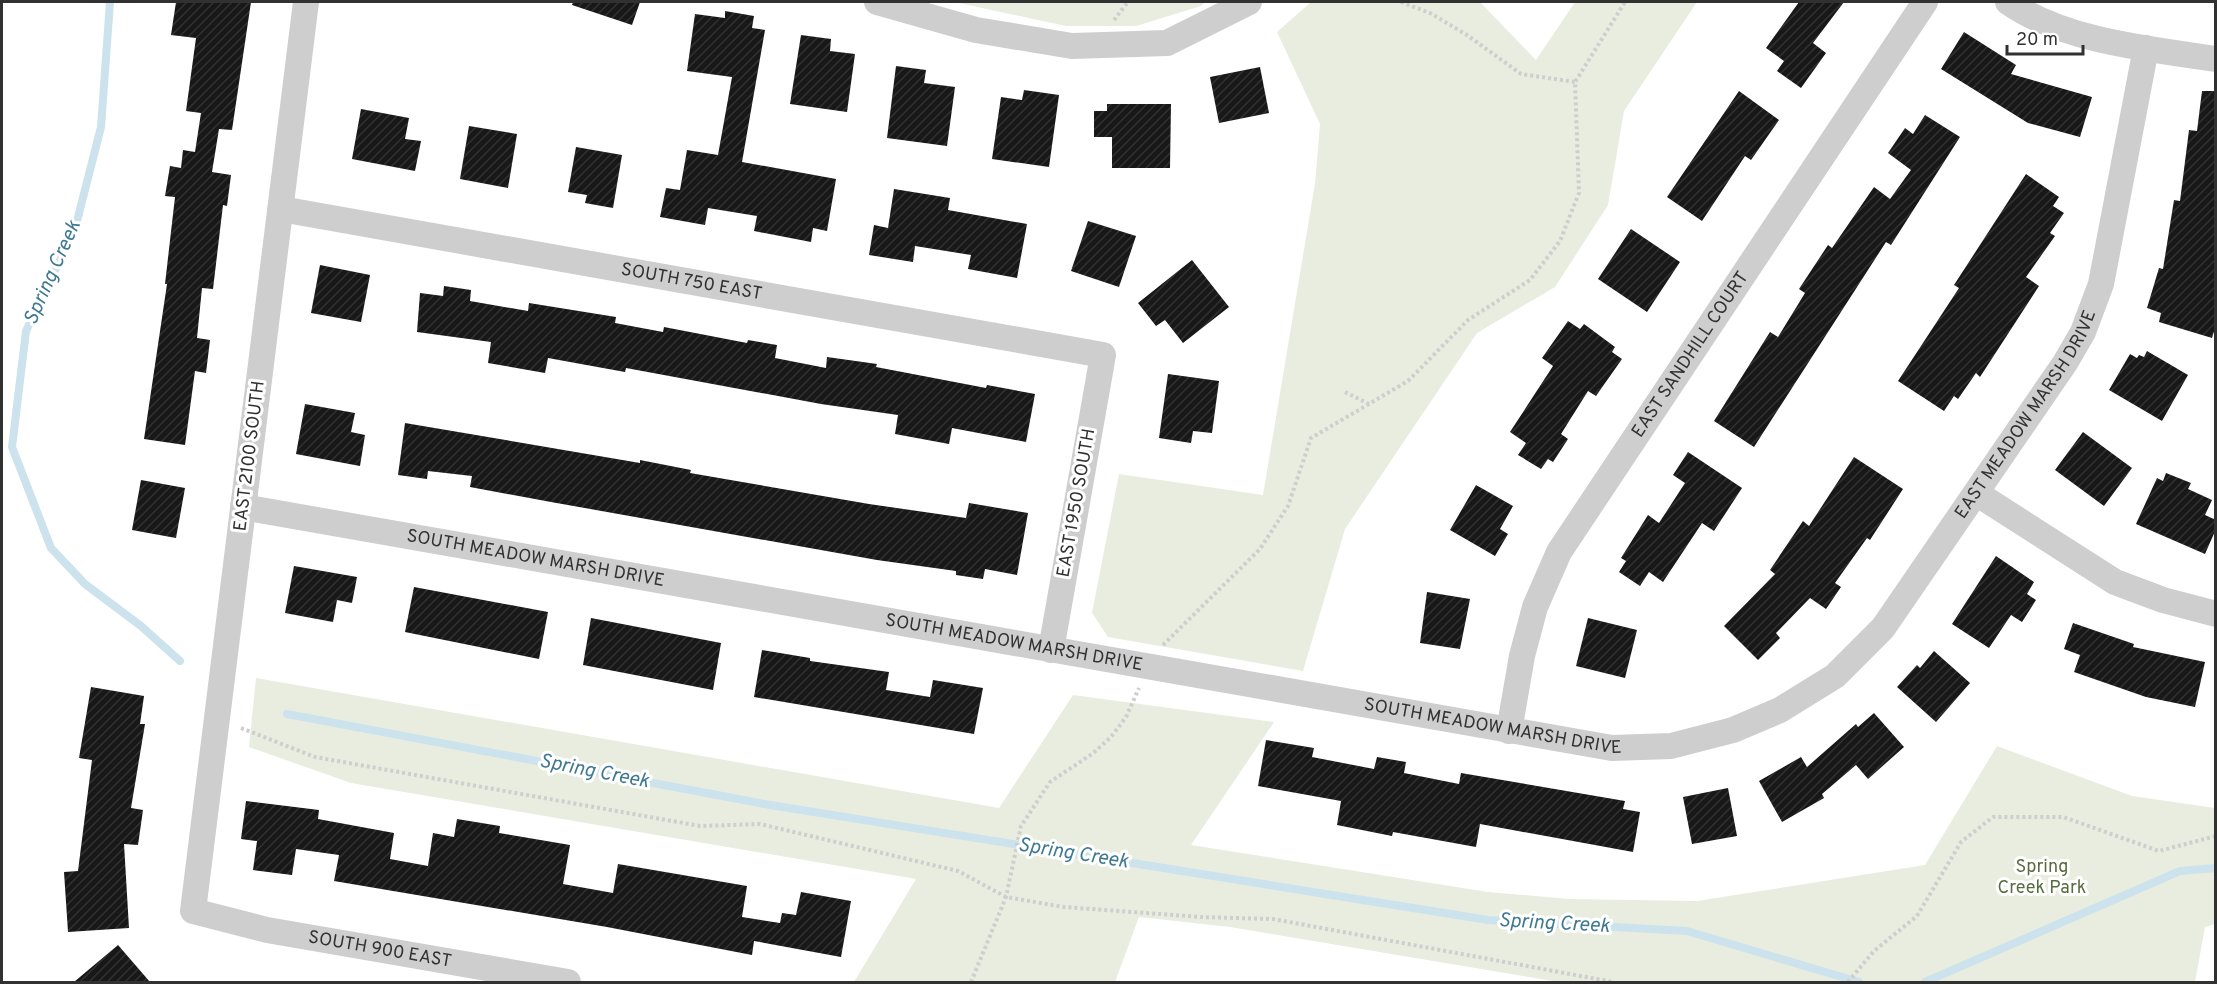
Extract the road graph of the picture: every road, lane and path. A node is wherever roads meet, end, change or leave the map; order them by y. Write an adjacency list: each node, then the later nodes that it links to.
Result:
1 (306, 2): 13 (street, EAST 2100 SOUTH)
2 (877, 2): 4 (street)
3 (1128, 2): 9 (path)
4 (1249, 2)
5 (1401, 2): 12 (path)
6 (1625, 2): 12 (path)
7 (1925, 2): 25 (street, EAST SANDHILL COURT)
8 (2008, 2): 10 (street)
9 (1112, 23)
10 (2146, 48): 11 (street); 17 (street, EAST MEADOW MARSH DRIVE)
11 (2216, 59)
12 (1575, 82): 16 (path)
13 (281, 209): 14 (street, SOUTH 750 EAST); 18 (street, EAST 2100 SOUTH)
14 (1103, 355): 21 (street, EAST 1950 SOUTH)
15 (1346, 392): 16 (path)
16 (1370, 404): 20 (path)
17 (1976, 493): 19 (street); 23 (street, EAST MEADOW MARSH DRIVE)
18 (243, 507): 21 (street, SOUTH MEADOW MARSH DRIVE); 28 (street, EAST 2100 SOUTH)
19 (2216, 614)
20 (1164, 643)
21 (1051, 650): 25 (street, SOUTH MEADOW MARSH DRIVE)
22 (1138, 689): 27 (path)
23 (1780, 710): 25 (street, SOUTH MEADOW MARSH DRIVE)
24 (238, 727): 27 (path)
25 (1509, 731)
26 (2216, 836): 32 (path)
27 (1006, 897): 30 (path); 31 (path)
28 (193, 911): 29 (street, SOUTH 900 EAST)
29 (568, 982)
30 (971, 982)
31 (1612, 982)
32 (1848, 982)

